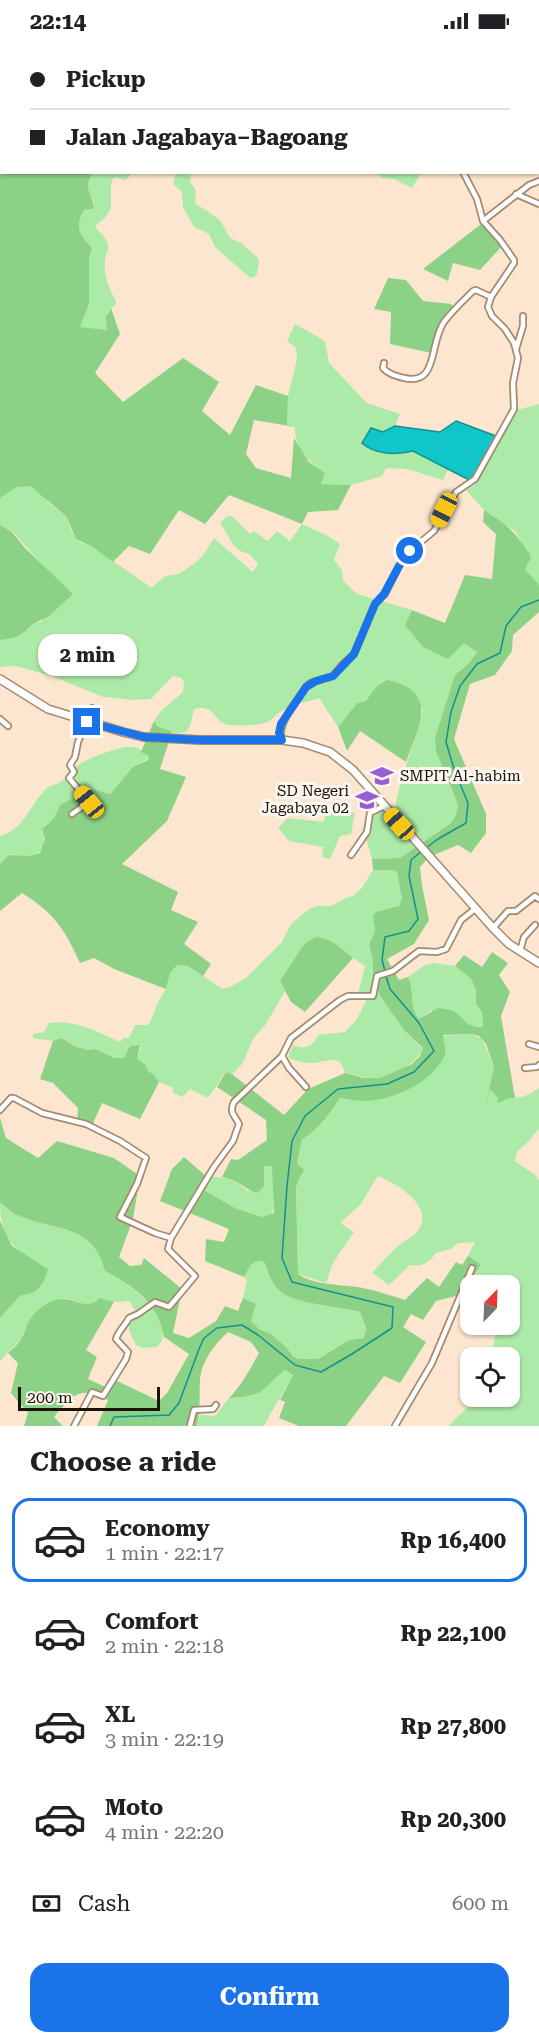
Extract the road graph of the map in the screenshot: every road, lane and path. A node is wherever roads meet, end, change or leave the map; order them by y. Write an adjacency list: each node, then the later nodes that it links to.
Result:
1 (464, 174): 5 (street)
2 (539, 182): 3 (street)
3 (516, 194): 4 (street); 5 (street)
4 (539, 204)
5 (483, 221): 6 (street)
6 (491, 297): 8 (street); 9 (street)
7 (523, 316): 8 (street)
8 (516, 349): 15 (street)
9 (384, 363)
10 (0, 681): 13 (street)
11 (92, 708): 13 (street)
12 (0, 719): 14 (street)
13 (87, 722): 15 (street); 17 (street)
14 (8, 726)
15 (282, 740): 16 (street)
16 (384, 807): 18 (street); 20 (street)
17 (72, 814)
18 (351, 855)
19 (539, 899): 22 (street)
20 (475, 909): 22 (street); 27 (street)
21 (534, 926): 23 (street)
22 (493, 928): 23 (street)
23 (520, 951): 24 (street)
24 (539, 963)
25 (529, 1044): 26 (street)
26 (539, 1047)
27 (282, 1056): 30 (street); 32 (street)
28 (539, 1065): 29 (street)
29 (525, 1068)
30 (306, 1087)
31 (0, 1110): 32 (street)
32 (171, 1238): 35 (street)
33 (472, 1268): 37 (street)
34 (216, 1405): 36 (street)
35 (74, 1426)
36 (190, 1426)
37 (395, 1426)

